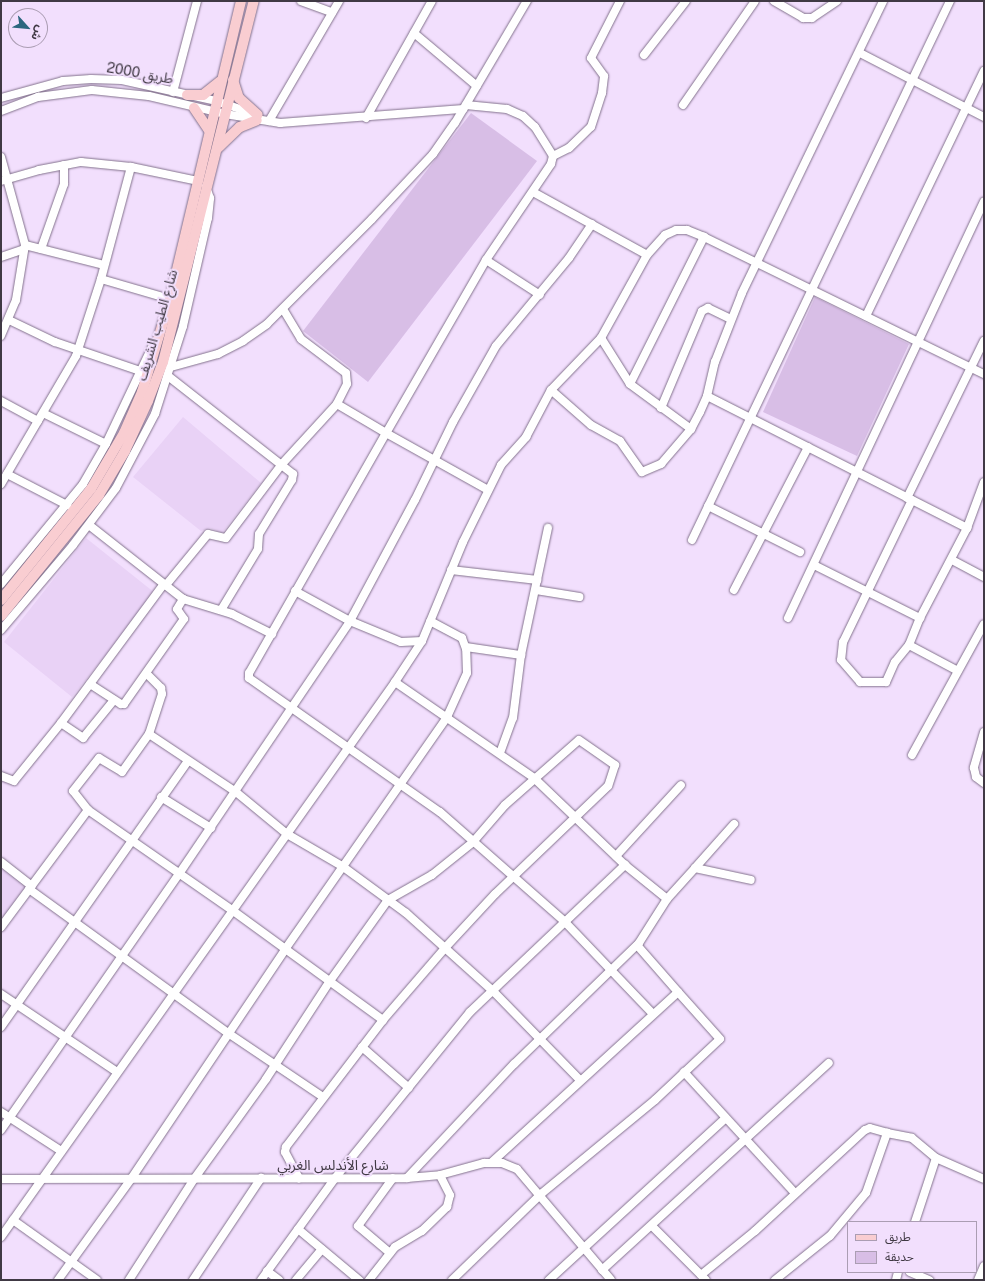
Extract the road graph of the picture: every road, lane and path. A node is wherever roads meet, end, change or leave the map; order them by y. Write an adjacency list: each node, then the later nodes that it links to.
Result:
1 (197, 1): 24 (street)
2 (241, 1): 21 (main road, شارع الطيب الشريف)
3 (254, 1): 20 (main road, شارع الطيب الشريف)
4 (301, 1): 15 (street)
5 (339, 1): 15 (street)
6 (432, 1): 16 (street)
7 (527, 1): 23 (street)
8 (620, 1): 39 (street)
9 (686, 1): 18 (street)
10 (755, 1): 27 (street)
11 (774, 1): 12 (street)
12 (836, 1)
13 (882, 1): 17 (street)
14 (950, 1): 22 (street)
15 (332, 12): 36 (street)
16 (414, 33): 23 (street); 35 (street)
17 (860, 53): 22 (street); 54 (street)
18 (644, 55)
19 (984, 71): 31 (street)
20 (233, 75): 33 (main road, شارع الطيب الشريف); 36 (main road)
21 (220, 80): 25 (main road); 28 (main road, شارع الطيب الشريف)
22 (911, 80): 31 (street); 57 (street)
23 (477, 86): 29 (street)
24 (173, 92): 25 (street, طريق 2000); 26 (street, طريق 2000)
25 (187, 95): 28 (street, طريق 2000)
26 (1, 98)
27 (683, 105)
28 (214, 107): 30 (street); 33 (street, طريق 2000); 37 (main road, شارع الطيب الشريف)
29 (464, 107): 35 (street, طريق 2000); 39 (street, طريق 2000); 60 (street)
30 (194, 108): 32 (street); 37 (main road)
31 (966, 108): 34 (street); 61 (street)
32 (1, 110)
33 (226, 110): 36 (street, طريق 2000); 38 (main road, شارع الطيب الشريف)
34 (984, 117)
35 (366, 118): 36 (street, طريق 2000)
36 (263, 119): 38 (main road)
37 (209, 130): 44 (main road, شارع الطيب الشريف)
38 (216, 154): 44 (main road, شارع الطيب الشريف)
39 (553, 156): 45 (street)
40 (1, 157): 43 (street)
41 (64, 166): 42 (street); 43 (street); 50 (street)
42 (131, 167): 44 (street); 55 (street)
43 (5, 180): 49 (street)
44 (202, 184): 59 (main road, شارع الطيب الشريف); 70 (street); 118 (main road, شارع الطيب الشريف)
45 (533, 192): 47 (street); 53 (street)
46 (984, 202): 67 (street)
47 (592, 224): 51 (street); 58 (street)
48 (704, 237): 51 (street); 54 (street); 75 (street)
49 (24, 247): 50 (street); 52 (street); 63 (street)
50 (41, 249): 55 (street)
51 (647, 255): 66 (street)
52 (1, 257)
53 (486, 260): 58 (street); 85 (street)
54 (756, 264): 57 (street); 62 (street)
55 (104, 265): 56 (street)
56 (101, 279): 59 (street); 69 (street)
57 (813, 289): 61 (street); 82 (street)
58 (540, 295): 88 (street)
59 (170, 299): 65 (main road, شارع الطيب الشريف)
60 (283, 309): 70 (street); 79 (street)
61 (866, 316): 67 (street)
62 (731, 319): 77 (street); 80 (street)
63 (9, 320): 64 (street); 69 (street)
64 (2, 331)
65 (160, 333): 72 (street); 116 (main road, شارع الطيب الشريف)
66 (601, 338): 75 (street); 76 (street)
67 (920, 341): 71 (street); 90 (street)
68 (984, 341): 71 (street)
69 (78, 349): 72 (street); 81 (street)
70 (171, 367): 74 (street)
71 (971, 368): 73 (street); 94 (street)
72 (140, 371): 86 (street)
73 (984, 374)
74 (168, 376): 89 (street); 97 (street)
75 (630, 384): 80 (street)
76 (551, 390): 84 (street); 93 (street)
77 (707, 396): 82 (street); 84 (street)
78 (1, 401): 83 (street)
79 (337, 404): 85 (street); 89 (street)
80 (661, 408): 84 (street)
81 (43, 412): 83 (street); 86 (street)
82 (751, 418): 87 (street); 96 (street)
83 (38, 420): 91 (street)
84 (691, 429)
85 (386, 433): 88 (street); 112 (street)
86 (106, 444): 95 (street)
87 (808, 447): 90 (street); 100 (street)
88 (435, 461): 93 (street); 121 (street)
89 (282, 464): 109 (street); 117 (street)
90 (857, 472): 94 (street); 104 (street)
91 (3, 478): 95 (street)
92 (984, 482): 99 (street)
93 (488, 490): 105 (street)
94 (910, 499): 99 (street); 113 (street)
95 (67, 505): 108 (street)
96 (708, 506): 100 (street); 101 (street)
97 (89, 525): 109 (street); 124 (street)
98 (548, 528): 107 (street)
99 (967, 528): 103 (street)
100 (763, 533): 102 (street); 111 (street)
101 (692, 540)
102 (800, 552)
103 (952, 560): 106 (street); 120 (street)
104 (814, 565): 113 (street); 119 (street)
105 (451, 570): 107 (street); 122 (street)
106 (984, 577)
107 (537, 580): 110 (street)
108 (1, 584)
109 (165, 585): 115 (street); 133 (street)
110 (536, 590): 114 (street); 129 (street)
111 (734, 590)
112 (295, 591): 121 (street); 125 (street)
113 (867, 591): 120 (street); 127 (street)
114 (579, 597)
115 (183, 599): 117 (street); 131 (street)
116 (1, 600)
117 (221, 610): 125 (street)
118 (1, 616)
119 (788, 618)
120 (920, 618): 127 (street)
121 (350, 621): 126 (street); 135 (street)
122 (430, 621): 126 (street); 128 (street)
123 (984, 624): 130 (street)
124 (1, 630)
125 (272, 634): 135 (street)
126 (422, 640): 132 (street)
127 (909, 645): 130 (street)
128 (466, 647): 129 (street); 136 (street)
129 (521, 655): 141 (street)
130 (958, 671): 142 (street)
131 (146, 674): 134 (street); 139 (street)
132 (396, 682): 136 (street); 140 (street)
133 (90, 684): 134 (street); 137 (street)
134 (114, 700): 137 (street)
135 (290, 709): 140 (street); 149 (street)
136 (447, 717): 141 (street); 147 (street)
137 (61, 723): 144 (street)
138 (984, 732): 146 (street)
139 (149, 734): 143 (street); 151 (street)
140 (349, 748): 147 (street); 155 (street)
141 (500, 753): 145 (street)
142 (912, 755)
143 (188, 761): 149 (street); 150 (street)
144 (1, 776)
145 (534, 778): 152 (street); 152 (street); 157 (street)
146 (984, 782)
147 (402, 784): 157 (street); 161 (street)
148 (681, 786): 158 (street)
149 (236, 792): 154 (street); 155 (street)
150 (161, 797): 154 (street); 156 (street)
151 (88, 810): 156 (street); 166 (street)
152 (576, 817): 158 (street); 164 (street)
153 (734, 824): 162 (street)
154 (210, 828): 163 (street)
155 (287, 834): 161 (street); 169 (street)
156 (130, 841): 163 (street); 170 (street)
157 (473, 842): 164 (street); 168 (street)
158 (616, 856): 160 (street)
159 (1, 862): 166 (street)
160 (625, 865): 167 (street); 171 (street)
161 (342, 866): 168 (street); 175 (street)
162 (695, 868): 165 (street); 167 (street)
163 (179, 874): 169 (street); 176 (street)
164 (512, 877): 171 (street); 174 (street)
165 (751, 880)
166 (30, 887): 170 (street); 172 (street)
167 (667, 899): 173 (street)
168 (388, 900): 174 (street); 178 (street)
169 (232, 910): 175 (street); 181 (street)
170 (75, 922): 176 (street); 183 (street)
171 (565, 922): 177 (street); 179 (street)
172 (1, 927)
173 (637, 945): 177 (street); 180 (street)
174 (446, 947): 179 (street); 185 (street)
175 (286, 948): 178 (street); 187 (street)
176 (122, 956): 181 (street); 188 (street)
177 (611, 969): 184 (street); 189 (street)
178 (330, 981): 185 (street); 192 (street)
179 (494, 992): 189 (street); 196 (street)
180 (678, 992): 184 (street); 194 (street)
181 (173, 993): 187 (street); 193 (street)
182 (1, 994): 183 (street)
183 (17, 1006): 186 (street); 188 (street)
184 (653, 1014): 195 (street)
185 (383, 1020): 190 (street)
186 (1, 1027)
187 (228, 1033): 192 (street); 215 (street)
188 (66, 1038): 193 (street); 199 (street)
189 (542, 1039): 195 (street); 212 (street)
190 (362, 1048): 196 (street); 197 (street)
191 (828, 1063): 203 (street)
192 (276, 1065): 197 (street); 216 (street)
193 (117, 1072): 204 (street)
194 (684, 1072): 200 (street); 219 (street)
195 (580, 1080): 206 (street)
196 (409, 1088): 210 (street)
197 (323, 1097): 209 (street)
198 (1, 1112): 199 (street)
199 (10, 1118): 201 (street); 204 (street)
200 (725, 1119): 203 (street); 225 (street)
201 (1, 1130)
202 (887, 1133): 205 (street); 218 (street); 246 (street)
203 (744, 1140): 218 (street); 222 (street)
204 (61, 1151): 214 (street)
205 (936, 1158): 217 (street); 221 (street)
206 (492, 1162): 207 (street, شارع الأندلس الغربي); 219 (street, شارع الأندلس الغربي)
207 (440, 1175): 212 (street, شارع الأندلس الغربي); 227 (street)
208 (261, 1178): 209 (street, شارع الأندلس الغربي); 216 (street, شارع الأندلس الغربي); 237 (street)
209 (299, 1178): 210 (street, شارع الأندلس الغربي)
210 (334, 1178): 211 (street, شارع الأندلس الغربي); 223 (street)
211 (393, 1178): 212 (street, شارع الأندلس الغربي); 227 (street)
212 (407, 1178)
213 (1, 1179): 214 (street, شارع الأندلس الغربي)
214 (41, 1179): 215 (street, شارع الأندلس الغربي); 220 (street)
215 (131, 1179): 216 (street, شارع الأندلس الغربي); 228 (street)
216 (194, 1179): 236 (street)
217 (984, 1179)
218 (795, 1193): 233 (street)
219 (541, 1194): 225 (street, شارع الأندلس الغربي); 243 (street)
220 (13, 1220): 224 (street); 228 (street)
221 (915, 1221)
222 (652, 1226): 230 (street); 233 (street)
223 (298, 1229): 226 (street); 231 (street)
224 (1, 1237)
225 (584, 1248): 230 (street, شارع الأندلس الغربي); 244 (street)
226 (322, 1249): 240 (street); 241 (street)
227 (390, 1253): 242 (street)
228 (71, 1261): 234 (street); 235 (street)
229 (984, 1266): 248 (street)
230 (602, 1270): 245 (street, شارع الأندلس الغربي)
231 (268, 1271): 238 (street); 239 (street)
232 (912, 1273): 247 (street)
233 (703, 1278)
234 (58, 1280)
235 (97, 1280)
236 (128, 1280)
237 (193, 1280)
238 (261, 1280)
239 (279, 1280)
240 (296, 1280)
241 (359, 1280)
242 (369, 1280)
243 (452, 1280)
244 (548, 1280)
245 (611, 1280)
246 (775, 1280)
247 (929, 1280)
248 (978, 1280)

